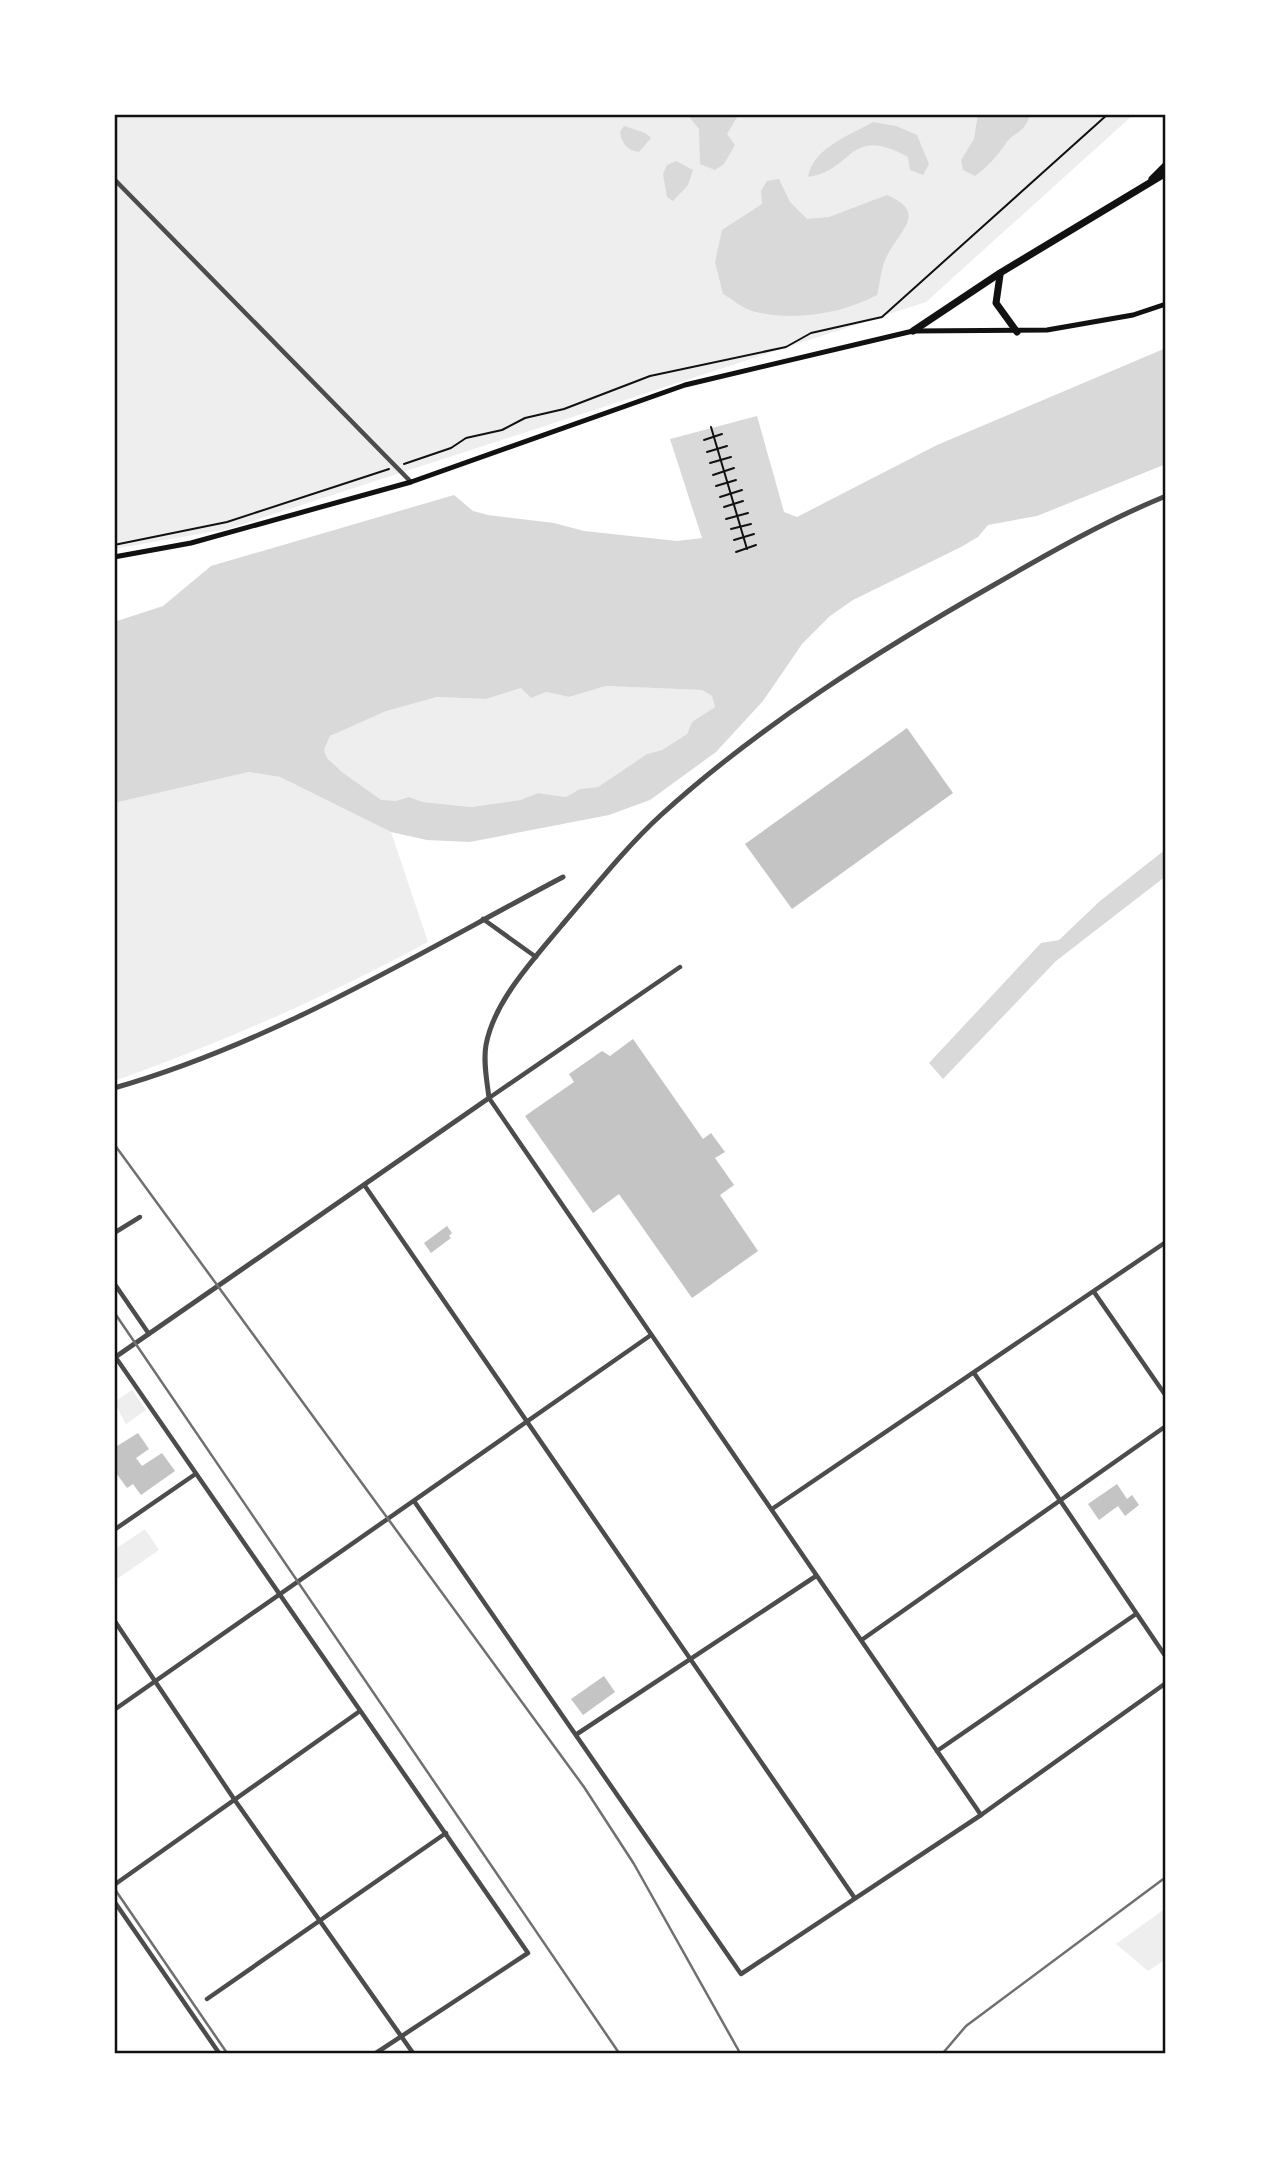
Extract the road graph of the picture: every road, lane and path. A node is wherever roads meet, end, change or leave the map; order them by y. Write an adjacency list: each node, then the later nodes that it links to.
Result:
1 (1108, 114): 20 (path)
2 (1166, 165): 5 (highway)
3 (1166, 173): 5 (highway)
4 (114, 179): 20 (street)
5 (1145, 185): 6 (highway)
6 (1000, 274): 8 (highway); 9 (highway)
7 (1166, 304): 9 (main road)
8 (912, 331): 9 (main road); 25 (main road)
9 (1017, 332)
10 (711, 428): 12 (path)
11 (723, 434): 12 (path)
12 (714, 437): 13 (path); 15 (path)
13 (704, 440)
14 (727, 446): 15 (path)
15 (717, 448): 16 (path); 18 (path)
16 (707, 452)
17 (731, 457): 18 (path)
18 (721, 460): 19 (path); 22 (path)
19 (710, 463)
20 (395, 467): 25 (street); 44 (path)
21 (734, 468): 22 (path)
22 (724, 471): 23 (path); 26 (path)
23 (713, 475)
24 (736, 480): 26 (path)
25 (411, 482): 48 (main road)
26 (727, 482): 27 (path); 29 (path)
27 (716, 486)
28 (742, 490): 29 (path)
29 (731, 494): 31 (path); 33 (path)
30 (1166, 496): 51 (street)
31 (720, 497)
32 (743, 501): 33 (path)
33 (734, 504): 34 (path); 36 (path)
34 (724, 508)
35 (748, 513): 36 (path)
36 (737, 515): 37 (path); 39 (path)
37 (726, 519)
38 (751, 524): 39 (path)
39 (740, 526): 40 (path); 42 (path)
40 (731, 529)
41 (754, 534): 42 (path)
42 (744, 537): 43 (path); 46 (path)
43 (734, 540)
44 (114, 545)
45 (757, 545): 46 (path)
46 (747, 549): 47 (path)
47 (736, 552)
48 (114, 556)
49 (563, 877): 50 (street)
50 (483, 919): 51 (street); 53 (street)
51 (536, 957): 54 (street)
52 (680, 967): 54 (street)
53 (114, 1088)
54 (489, 1098): 55 (street); 62 (street)
55 (365, 1186): 61 (street); 66 (street)
56 (140, 1217): 57 (street)
57 (114, 1233)
58 (1166, 1242): 60 (street)
59 (114, 1283): 61 (street)
60 (1094, 1292): 64 (street); 65 (street)
61 (149, 1334): 63 (street)
62 (651, 1335): 66 (street); 71 (street)
63 (114, 1357): 68 (street)
64 (974, 1373): 69 (street); 71 (street)
65 (1166, 1396)
66 (529, 1423): 70 (street); 79 (street)
67 (1166, 1426): 69 (street)
68 (194, 1475): 72 (street); 74 (street)
69 (1059, 1500): 75 (street); 77 (street)
70 (414, 1501): 74 (street); 84 (street)
71 (772, 1509): 73 (street)
72 (114, 1530)
73 (816, 1576): 77 (street); 79 (street)
74 (281, 1593): 80 (street); 83 (street)
75 (1136, 1614): 78 (street); 85 (street)
76 (114, 1620): 80 (street)
77 (863, 1639): 85 (street)
78 (1166, 1657)
79 (690, 1658): 84 (street); 90 (street)
80 (155, 1681): 82 (street); 86 (street)
81 (1166, 1684): 87 (street)
82 (114, 1710)
83 (360, 1711): 86 (street); 88 (street)
84 (577, 1734): 90 (street)
85 (937, 1751): 87 (street)
86 (234, 1799): 89 (street); 92 (street)
87 (981, 1815): 90 (street)
88 (446, 1833): 92 (street); 94 (street)
89 (114, 1885)
90 (854, 1897)
91 (114, 1901): 95 (street)
92 (319, 1920): 93 (street); 94 (street)
93 (207, 1999)
94 (401, 2036): 96 (street); 97 (street)
95 (219, 2053)
96 (376, 2053)
97 (413, 2053)

